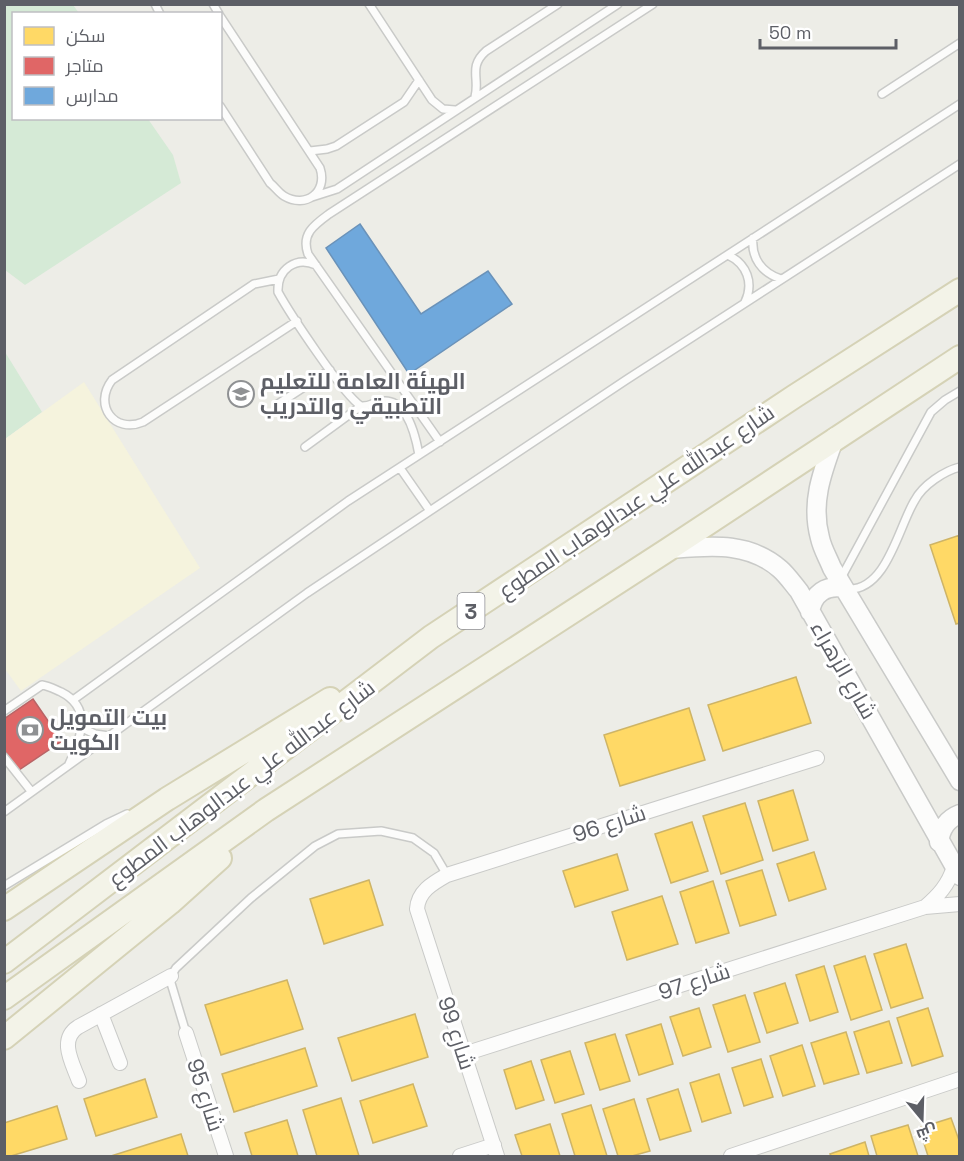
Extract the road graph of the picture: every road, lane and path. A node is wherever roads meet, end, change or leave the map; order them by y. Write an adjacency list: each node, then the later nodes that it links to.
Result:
1 (369, 4): 7 (lane)
2 (558, 4): 9 (lane)
3 (618, 4): 9 (lane)
4 (653, 4): 18 (lane)
5 (222, 18): 13 (lane)
6 (960, 43): 8 (lane)
7 (419, 80): 12 (lane); 13 (lane)
8 (882, 94)
9 (475, 97): 12 (lane)
10 (960, 104): 16 (lane)
11 (222, 109): 15 (lane)
12 (455, 110): 15 (lane)
13 (310, 151): 15 (lane)
14 (960, 165): 20 (lane)
15 (312, 197)
16 (753, 238): 17 (lane); 20 (lane)
17 (728, 255): 22 (lane); 30 (lane)
18 (316, 265): 19 (lane); 30 (lane)
19 (279, 279): 23 (lane); 23 (lane)
20 (781, 279): 22 (lane)
21 (960, 290): 39 (main road, شارع عبدالله علي عبدالوهاب المطوع / 3)
22 (745, 303): 35 (lane)
23 (297, 321): 25 (lane)
24 (960, 357): 29 (main road, شارع عبدالله علي عبدالوهاب المطوع / 3)
25 (330, 370): 27 (lane); 28 (lane)
26 (960, 391): 37 (lane)
27 (278, 404)
28 (361, 406): 31 (lane); 32 (lane)
29 (835, 437): 36 (main road, شارع عبدالله علي عبدالوهاب المطوع / 3); 37 (street, شارع الزهراء)
30 (440, 442): 32 (lane)
31 (305, 447)
32 (419, 455): 34 (lane)
33 (960, 467): 37 (lane)
34 (400, 468): 35 (lane); 40 (lane)
35 (430, 511): 43 (lane)
36 (669, 549): 38 (street, شارع الزهراء); 50 (main road, شارع عبدالله علي عبدالوهاب المطوع / 3)
37 (842, 584): 38 (street); 47 (street, شارع الزهراء)
38 (810, 612): 53 (street, شارع الزهراء)
39 (431, 637): 49 (main road); 61 (main road, شارع عبدالله علي عبدالوهاب المطوع / 3)
40 (73, 700): 41 (lane); 42 (lane)
41 (4, 711)
42 (82, 728): 43 (lane); 46 (lane)
43 (109, 736): 46 (lane)
44 (4, 757): 48 (lane)
45 (817, 758): 55 (street, شارع 96)
46 (68, 766): 48 (lane)
47 (960, 781)
48 (31, 791): 51 (lane)
49 (155, 806): 56 (lane); 59 (main road)
50 (266, 810): 63 (main road, شارع عبدالله علي عبدالوهاب المطوع / 3); 66 (main road)
51 (4, 812)
52 (960, 814): 53 (street)
53 (939, 842): 54 (street, شارع الزهراء)
54 (957, 871): 58 (street, شارع 97)
55 (447, 874): 60 (street, شارع 96); 62 (lane)
56 (4, 886)
57 (960, 904): 58 (street, شارع 97)
58 (925, 907): 67 (street, شارع 97)
59 (4, 909)
60 (417, 909): 67 (street, شارع 99)
61 (4, 962)
62 (171, 976): 64 (street); 65 (lane)
63 (4, 998)
64 (101, 1014): 68 (street); 70 (street)
65 (186, 1033): 72 (street, شارع 95)
66 (4, 1038)
67 (464, 1054): 71 (street, شارع 99)
68 (120, 1064)
69 (960, 1079): 74 (street)
70 (79, 1081)
71 (495, 1151): 73 (street)
72 (226, 1156)
73 (460, 1156)
74 (731, 1156)

